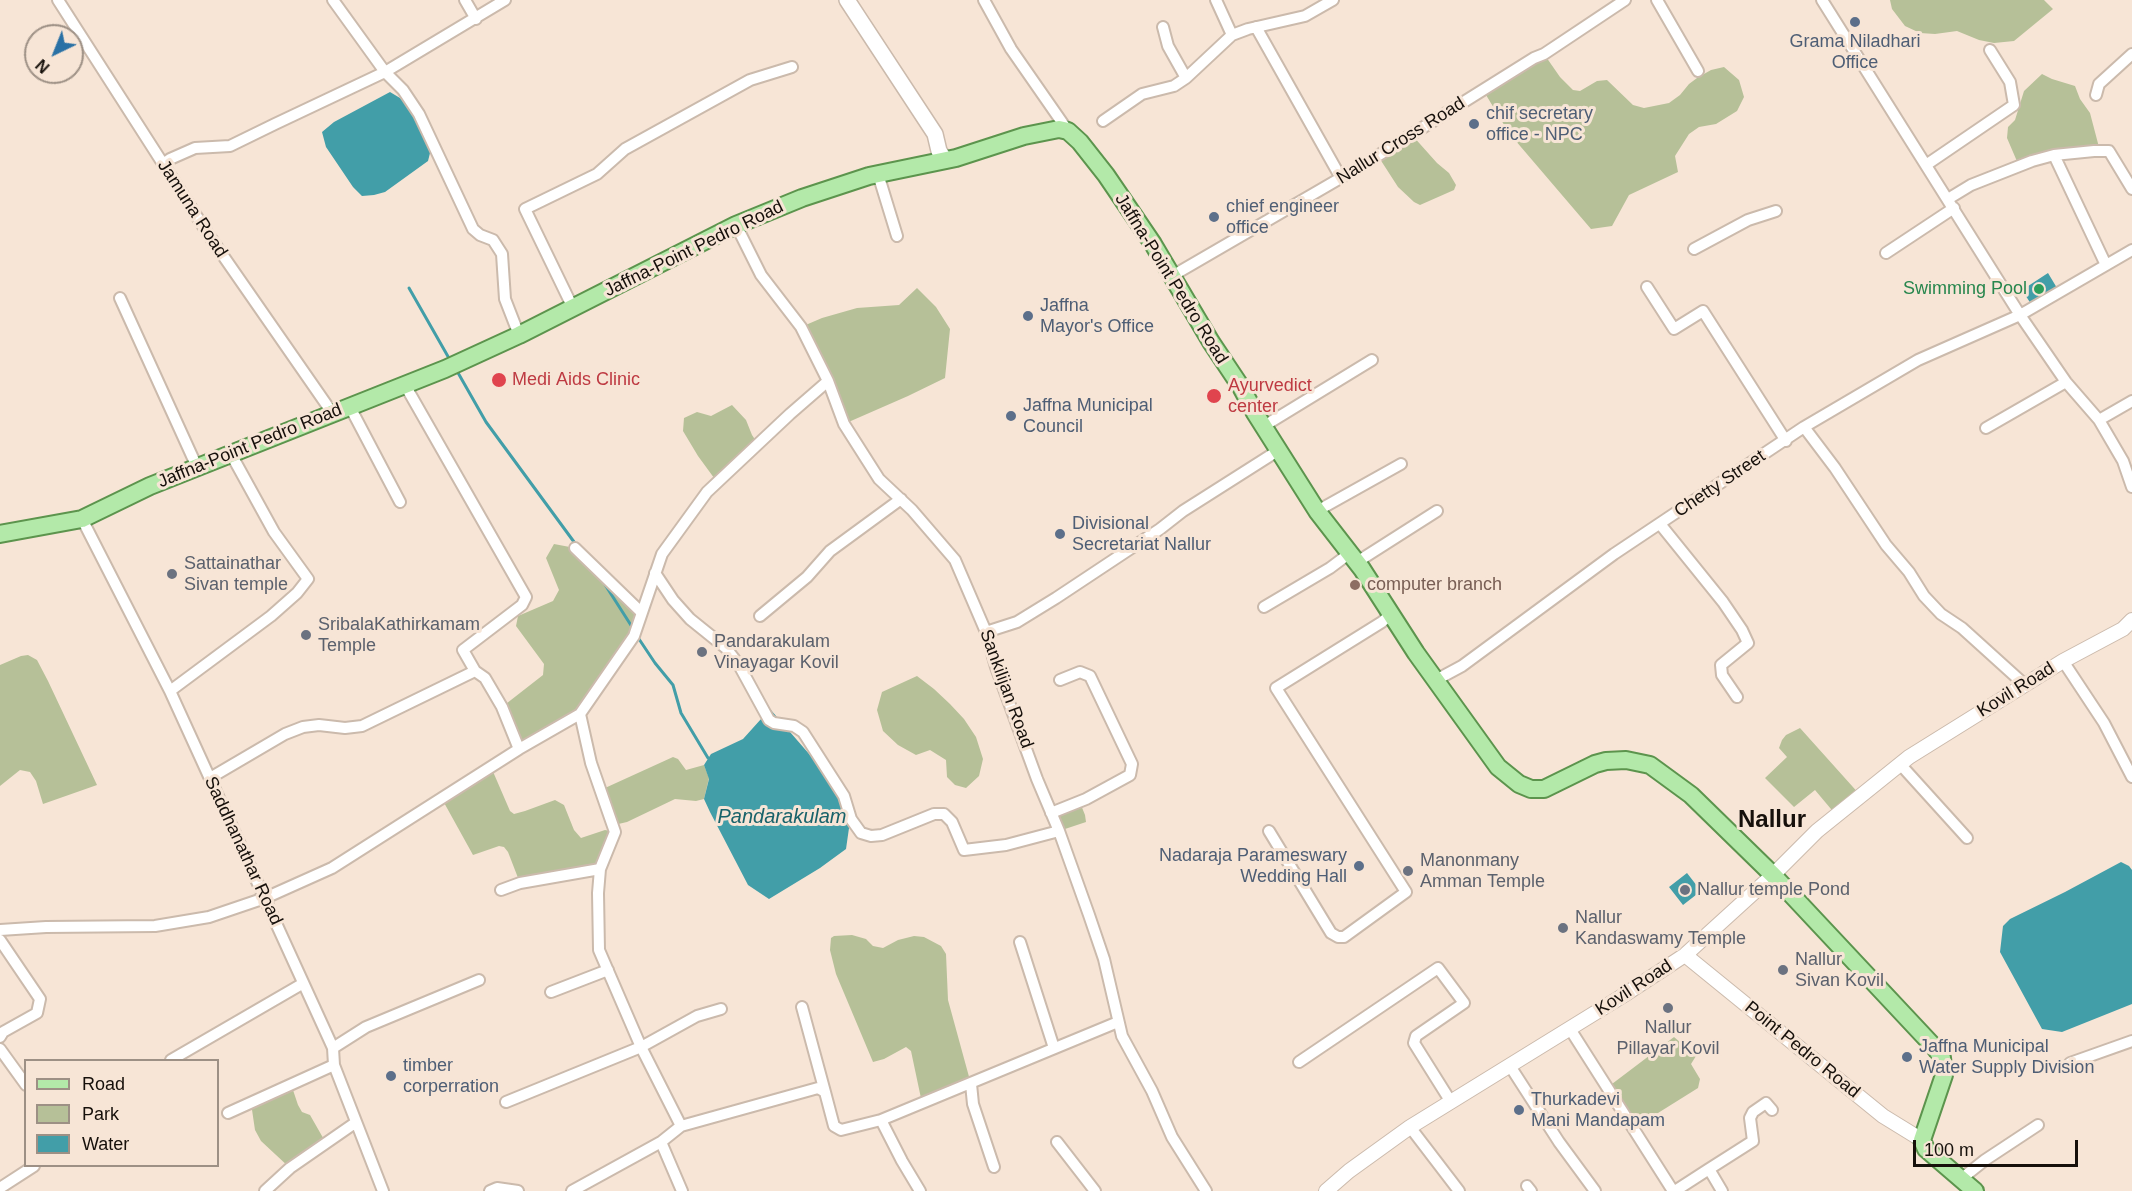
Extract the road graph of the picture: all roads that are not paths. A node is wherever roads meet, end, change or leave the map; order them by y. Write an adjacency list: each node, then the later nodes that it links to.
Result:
1 (58, 0): 27 (street, Jamuna Road)
2 (333, 0): 20 (street)
3 (465, 0): 12 (street)
4 (505, 0): 12 (street)
5 (847, 0): 26 (main road)
6 (984, 0): 24 (street)
7 (1216, 0): 15 (street)
8 (1333, 0): 14 (street)
9 (1625, 0): 30 (street, Nallur Cross Road)
10 (1657, 0): 19 (street)
11 (1821, 0): 28 (street)
12 (476, 19): 20 (street)
13 (1163, 27): 21 (street)
14 (1256, 27): 15 (street); 30 (street)
15 (1232, 35): 21 (street)
16 (1990, 50): 28 (street)
17 (2132, 54): 22 (street)
18 (792, 67): 43 (street)
19 (1698, 71)
20 (384, 72): 27 (street); 45 (street)
21 (1186, 78): 23 (street)
22 (2096, 95)
23 (1103, 121)
24 (1068, 131): 26 (main road, Jaffna-Point Pedro Road); 40 (main road, Jaffna-Point Pedro Road)
25 (2054, 155): 31 (street); 32 (street); 39 (street)
26 (945, 160): 29 (main road, Jaffna-Point Pedro Road)
27 (163, 164): 52 (street, Jamuna Road)
28 (1926, 165): 32 (street)
29 (878, 174): 34 (main road, Jaffna-Point Pedro Road); 35 (street)
30 (1341, 178): 40 (street, Nallur Cross Road)
31 (2132, 189)
32 (1951, 204): 38 (street); 44 (street)
33 (1776, 211): 36 (street)
34 (736, 225): 43 (main road, Jaffna-Point Pedro Road); 47 (street, Sankilijan Road)
35 (897, 236)
36 (1694, 249)
37 (2132, 250): 39 (street, Chetty Street)
38 (1886, 253)
39 (2106, 265): 44 (street, Chetty Street)
40 (1172, 276): 54 (main road, Jaffna-Point Pedro Road)
41 (1647, 287): 57 (street)
42 (120, 298): 61 (street)
43 (573, 308): 45 (main road, Jaffna-Point Pedro Road)
44 (2020, 315): 48 (street); 55 (street, Chetty Street)
45 (519, 335): 49 (main road, Jaffna-Point Pedro Road)
46 (1372, 360): 54 (street)
47 (828, 381): 63 (street, Sankilijan Road); 72 (street)
48 (2066, 382): 53 (street); 56 (street)
49 (405, 385): 51 (main road, Jaffna-Point Pedro Road); 80 (street)
50 (2132, 401): 53 (street)
51 (350, 407): 52 (main road, Jaffna-Point Pedro Road); 64 (street)
52 (333, 414): 59 (main road, Jaffna-Point Pedro Road)
53 (2099, 420): 62 (street)
54 (1264, 426): 58 (main road, Jaffna-Point Pedro Road)
55 (1804, 428): 57 (street, Chetty Street); 83 (street)
56 (1986, 428)
57 (1786, 441): 68 (street, Chetty Street)
58 (1279, 450): 65 (main road, Jaffna-Point Pedro Road); 78 (street)
59 (231, 454): 61 (main road, Jaffna-Point Pedro Road); 84 (street)
60 (1401, 464): 65 (street)
61 (198, 467): 67 (main road, Jaffna-Point Pedro Road)
62 (2132, 487)
63 (901, 499): 76 (street); 78 (street, Sankilijan Road)
64 (400, 502)
65 (1317, 510): 71 (main road, Jaffna-Point Pedro Road)
66 (1437, 510): 71 (street)
67 (82, 519): 69 (main road, Jaffna-Point Pedro Road); 84 (street, Saddhanathar Road)
68 (1660, 524): 82 (street, Chetty Street); 85 (street)
69 (0, 534)
70 (575, 548): 74 (street)
71 (1353, 558): 73 (street); 75 (main road, Jaffna-Point Pedro Road)
72 (656, 573): 74 (street); 92 (street)
73 (1264, 607)
74 (641, 612): 86 (street)
75 (1391, 614): 82 (main road, Jaffna-Point Pedro Road); 93 (street)
76 (760, 616)
77 (2132, 620): 79 (street, Kovil Road)
78 (986, 632): 91 (street, Sankilijan Road)
79 (2063, 661): 83 (street, Kovil Road); 89 (street)
80 (475, 672): 87 (street); 90 (street)
81 (1060, 680): 91 (street)
82 (1436, 680): 96 (main road, Jaffna-Point Pedro Road)
83 (2025, 685): 88 (street, Kovil Road)
84 (170, 692): 90 (street, Saddhanathar Road)
85 (1737, 697)
86 (580, 714): 87 (street); 95 (street)
87 (519, 749): 98 (street)
88 (1900, 764): 94 (street); 96 (street, Kovil Road)
89 (2132, 777)
90 (210, 778): 98 (street, Saddhanathar Road)
91 (1051, 813): 92 (street, Sankilijan Road)
92 (1059, 831): 109 (street, Sankilijan Road)
93 (1269, 831)
94 (1967, 838)
95 (600, 869): 97 (street); 103 (street)
96 (1773, 875): 102 (street, Kovil Road); 134 (main road, Jaffna-Point Pedro Road)
97 (501, 890)
98 (266, 898): 99 (street); 105 (street, Saddhanathar Road)
99 (0, 930)
100 (0, 940): 111 (street)
101 (1020, 942): 115 (street)
102 (1685, 955): 110 (street, Kovil Road); 134 (street, Point Pedro Road)
103 (608, 970): 106 (street); 113 (street)
104 (479, 980): 114 (street)
105 (302, 984): 114 (street, Saddhanathar Road); 117 (street)
106 (551, 992)
107 (802, 1007): 124 (street)
108 (721, 1009): 113 (street)
109 (1118, 1022): 115 (street); 150 (street, Sankilijan Road)
110 (1570, 1029): 121 (street, Kovil Road); 154 (street)
111 (0, 1037)
112 (2132, 1041): 119 (street)
113 (641, 1047): 125 (street); 132 (street)
114 (333, 1048): 120 (street, Saddhanathar Road)
115 (1054, 1048): 123 (street)
116 (0, 1049): 122 (street)
117 (173, 1059)
118 (1299, 1062): 126 (street)
119 (2070, 1063)
120 (334, 1065): 128 (street); 130 (street, Saddhanathar Road)
121 (1510, 1066): 126 (street, Kovil Road); 153 (street)
122 (24, 1081)
123 (971, 1084): 129 (street); 138 (street)
124 (825, 1092): 129 (street); 132 (street)
125 (506, 1102)
126 (1451, 1102): 133 (street, Kovil Road)
127 (1772, 1110): 139 (street)
128 (228, 1113)
129 (881, 1120): 142 (street)
130 (355, 1123): 143 (street); 144 (street, Saddhanathar Road)
131 (2038, 1125): 140 (street)
132 (681, 1126): 135 (street)
133 (1410, 1127): 151 (street, Kovil Road); 152 (street)
134 (1922, 1140): 140 (main road)
135 (661, 1142): 147 (street); 148 (street)
136 (1057, 1142): 149 (street)
137 (32, 1167): 141 (street)
138 (994, 1167)
139 (1709, 1169): 154 (street); 155 (street)
140 (1961, 1179): 156 (main road)
141 (0, 1188)
142 (917, 1190)
143 (265, 1191)
144 (383, 1191)
145 (490, 1191): 146 (street)
146 (518, 1191)
147 (572, 1191)
148 (682, 1191)
149 (1095, 1191)
150 (1206, 1191)
151 (1326, 1191)
152 (1460, 1191)
153 (1595, 1191)
154 (1674, 1191)
155 (1722, 1191)
156 (1975, 1191)

